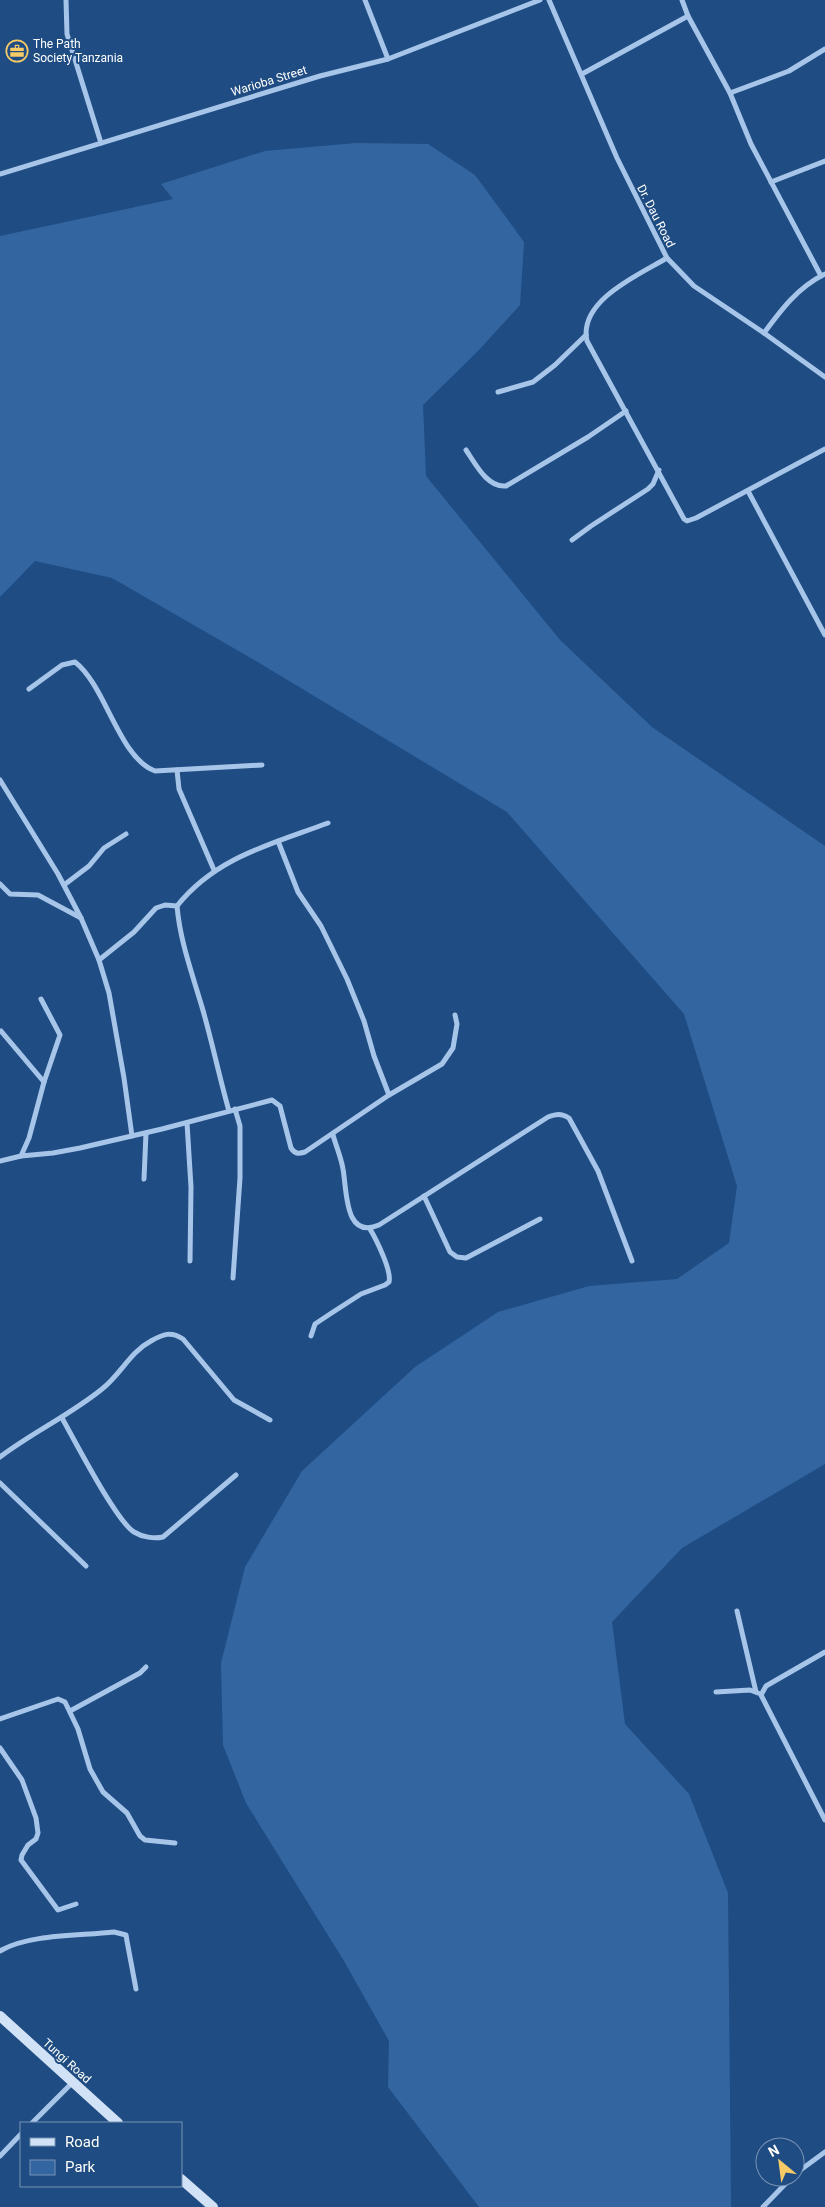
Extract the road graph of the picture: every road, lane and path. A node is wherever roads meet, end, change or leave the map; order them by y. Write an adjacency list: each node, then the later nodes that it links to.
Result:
1 (66, 0): 11 (street)
2 (365, 0): 8 (street)
3 (540, 0): 8 (street, Warioba Street)
4 (549, 0): 9 (street, Dr. Dau Road)
5 (683, 0): 6 (street)
6 (688, 16): 9 (street); 10 (street)
7 (825, 49): 10 (street)
8 (388, 59): 11 (street, Warioba Street)
9 (582, 74): 15 (street, Dr. Dau Road)
10 (730, 94): 14 (street)
11 (100, 143): 13 (street, Warioba Street)
12 (825, 161): 14 (street)
13 (0, 174)
14 (771, 182): 16 (street)
15 (667, 258): 17 (street, Dr. Dau Road); 18 (street)
16 (823, 275): 17 (street)
17 (764, 333): 19 (street, Dr. Dau Road)
18 (586, 335): 20 (street); 21 (street)
19 (825, 377)
20 (498, 392)
21 (626, 411): 23 (street); 24 (street)
22 (825, 449): 25 (street)
23 (466, 450)
24 (659, 470): 25 (street); 26 (street)
25 (748, 491): 27 (street)
26 (572, 540)
27 (825, 635)
28 (29, 689): 30 (street)
29 (262, 765): 30 (street)
30 (177, 770): 35 (street)
31 (0, 780): 37 (street)
32 (328, 823): 34 (street)
33 (126, 834): 37 (street)
34 (278, 841): 35 (street); 45 (street)
35 (214, 870): 38 (street)
36 (0, 884): 39 (street)
37 (64, 885): 39 (street)
38 (177, 906): 40 (street); 46 (street)
39 (81, 918): 40 (street)
40 (99, 960): 50 (street)
41 (41, 999): 44 (street)
42 (455, 1015): 45 (street)
43 (1, 1032): 44 (street)
44 (44, 1082): 51 (street)
45 (389, 1096): 49 (street)
46 (232, 1110): 47 (street); 49 (street); 59 (street)
47 (187, 1123): 48 (street); 58 (street)
48 (146, 1133): 50 (street); 53 (street)
49 (333, 1135): 56 (street)
50 (132, 1136): 51 (street)
51 (21, 1156): 52 (street)
52 (0, 1161)
53 (144, 1179)
54 (424, 1196): 55 (street); 56 (street); 57 (street)
55 (540, 1219)
56 (370, 1229): 60 (street)
57 (632, 1260)
58 (190, 1261)
59 (233, 1278)
60 (311, 1336)
61 (62, 1418): 62 (street); 63 (street); 64 (street)
62 (270, 1420)
63 (0, 1457)
64 (236, 1475)
65 (0, 1483): 66 (street)
66 (86, 1566)
67 (737, 1611): 71 (street)
68 (825, 1652): 71 (street)
69 (146, 1667): 72 (street)
70 (716, 1692): 71 (street)
71 (758, 1693): 76 (street)
72 (70, 1711): 73 (street); 78 (street)
73 (0, 1719)
74 (0, 1748): 79 (street)
75 (825, 1806): 76 (street)
76 (819, 1809): 77 (street)
77 (825, 1820)
78 (175, 1843)
79 (76, 1904)
80 (0, 1951): 81 (street)
81 (136, 1989)
82 (0, 2016): 83 (main road, Tungi Road)
83 (72, 2083): 84 (street); 85 (main road, Tungi Road)
84 (33, 2122)
85 (117, 2122)
86 (20, 2135): 88 (street)
87 (825, 2152): 89 (street)
88 (0, 2156)
89 (805, 2167)
90 (182, 2180): 92 (main road)
91 (782, 2187): 93 (street)
92 (213, 2207)
93 (763, 2207)

